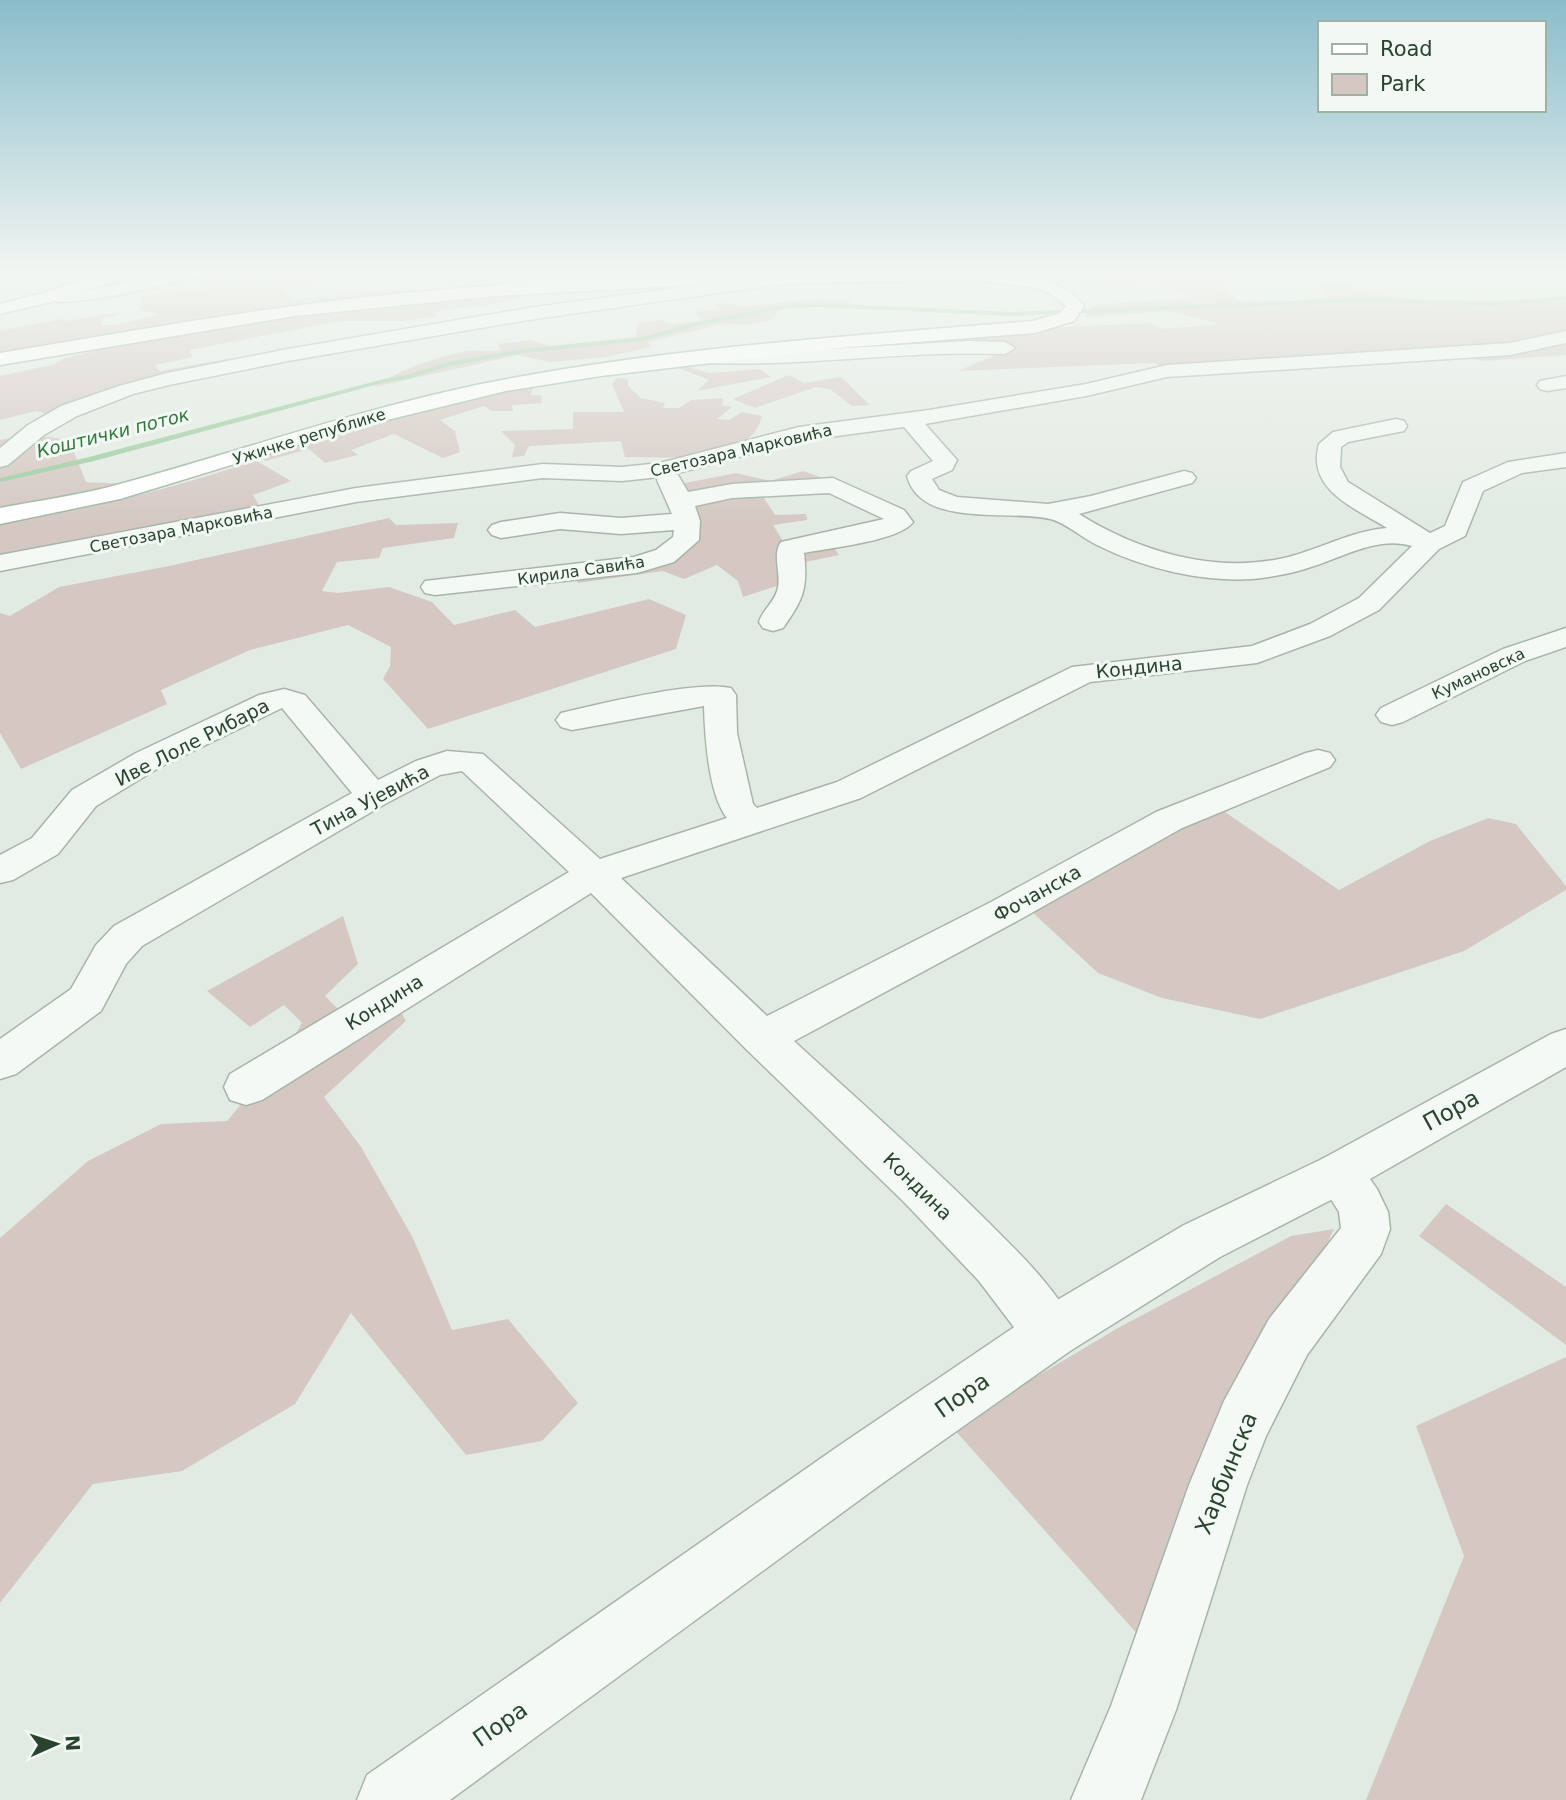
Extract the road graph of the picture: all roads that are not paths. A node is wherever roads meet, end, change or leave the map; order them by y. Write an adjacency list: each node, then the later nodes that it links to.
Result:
1 (18, 356): 7 (main road, Ужичке републике)
2 (283, 356): 10 (street)
3 (713, 356): 6 (main road, Ужичке републике)
4 (817, 356): 6 (street, Ужичке републике)
5 (1391, 356): 8 (street, Светозара Марковића)
6 (704, 357): 16 (main road, Ужичке републике)
7 (0, 359)
8 (909, 419): 12 (street, Светозара Марковића); 15 (street)
9 (1396, 426): 18 (street)
10 (0, 460)
11 (1566, 460): 18 (street, Кондина)
12 (661, 470): 14 (street); 19 (street, Светозара Марковића)
13 (1184, 478): 15 (street)
14 (684, 511): 17 (street); 20 (street, Кирила Савића); 21 (street)
15 (1057, 511): 18 (street)
16 (0, 516)
17 (501, 530)
18 (1430, 543): 27 (street, Кондина)
19 (0, 563)
20 (435, 587)
21 (773, 622)
22 (1566, 638): 23 (street, Кумановска)
23 (1392, 715)
24 (572, 720): 27 (street)
25 (1318, 760): 30 (street, Фочанска)
26 (373, 796): 28 (street, Иве Лоле Рибара); 29 (street, Тина Ујевића); 32 (street, Тина Ујевића)
27 (750, 824): 29 (street, Кондина)
28 (0, 871)
29 (594, 874): 30 (street, Кондина); 33 (street, Кондина)
30 (762, 1038): 35 (street, Кондина)
31 (1566, 1046): 34 (street, Пора)
32 (0, 1062)
33 (246, 1087)
34 (1339, 1173): 35 (street, Пора); 37 (street, Харбинска)
35 (1051, 1333): 36 (street, Пора)
36 (392, 1800)
37 (1106, 1800)

